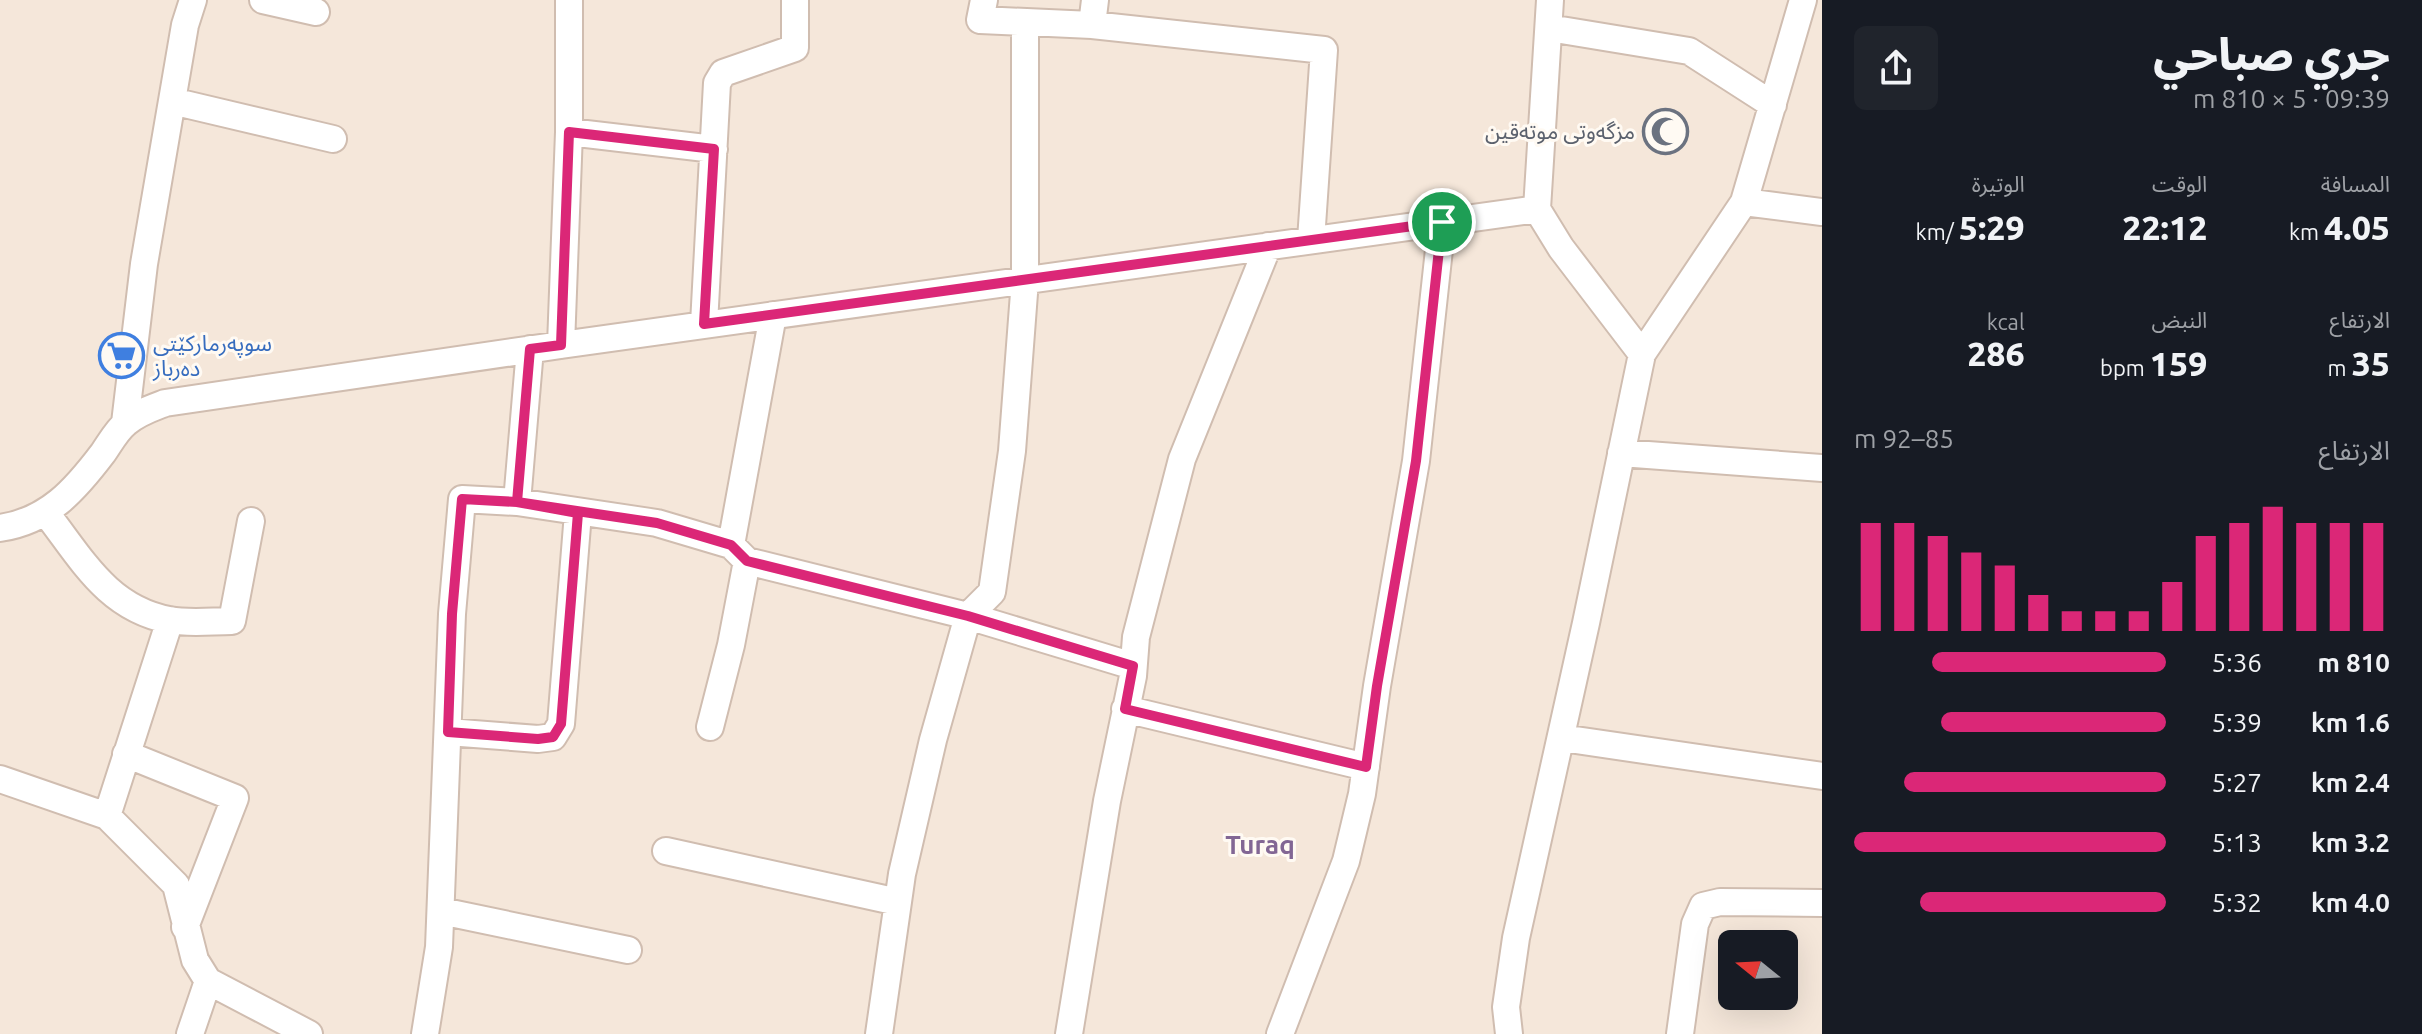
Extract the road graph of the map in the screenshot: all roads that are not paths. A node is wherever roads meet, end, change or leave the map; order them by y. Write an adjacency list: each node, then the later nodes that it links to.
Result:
1 (193, 0): 12 (street)
2 (263, 0): 8 (street)
3 (569, 0): 14 (street)
4 (795, 0): 16 (street)
5 (984, 0): 10 (street)
6 (1550, 0): 11 (street)
7 (1803, 0): 13 (street)
8 (316, 12)
9 (1093, 13): 10 (street); 21 (street)
10 (1025, 22): 23 (street)
11 (1549, 28): 13 (street); 18 (street)
12 (172, 101): 15 (street); 29 (street)
13 (1773, 105): 17 (street)
14 (569, 132): 16 (street); 26 (street)
15 (333, 139)
16 (714, 149): 25 (street)
17 (1744, 202): 19 (street); 28 (street)
18 (1537, 209): 20 (street); 28 (street)
19 (1822, 212)
20 (1442, 222): 21 (street); 46 (street)
21 (1311, 240): 22 (street)
22 (1268, 246): 23 (street); 40 (street)
23 (1025, 280): 24 (street); 38 (street)
24 (773, 315): 25 (street); 37 (street)
25 (704, 324): 26 (street)
26 (561, 345): 27 (street)
27 (530, 349): 29 (street); 32 (street)
28 (1642, 354): 30 (street)
29 (125, 423): 33 (street)
30 (1621, 453): 31 (street); 44 (street)
31 (1822, 468)
32 (517, 502): 34 (street); 43 (street)
33 (46, 513): 36 (street); 39 (street)
34 (578, 513): 37 (street); 43 (street)
35 (251, 521): 39 (street)
36 (0, 528)
37 (739, 553): 38 (street); 42 (street)
38 (968, 616): 40 (street); 51 (street)
39 (170, 620): 45 (street)
40 (1133, 666): 41 (street)
41 (1125, 709): 46 (street); 61 (street)
42 (710, 727)
43 (448, 732): 53 (street)
44 (1562, 738): 47 (street); 63 (street)
45 (126, 754): 49 (street); 54 (street)
46 (1366, 767): 62 (street)
47 (1822, 776)
48 (0, 779): 49 (street)
49 (107, 816): 54 (street)
50 (666, 851): 51 (street)
51 (898, 902): 60 (street)
52 (1822, 903): 64 (street)
53 (441, 911): 55 (street); 59 (street)
54 (185, 927): 56 (street)
55 (628, 950)
56 (208, 981): 57 (street); 58 (street)
57 (190, 1034)
58 (309, 1034)
59 (425, 1034)
60 (879, 1034)
61 (1069, 1034)
62 (1280, 1034)
63 (1509, 1034)
64 (1680, 1034)

